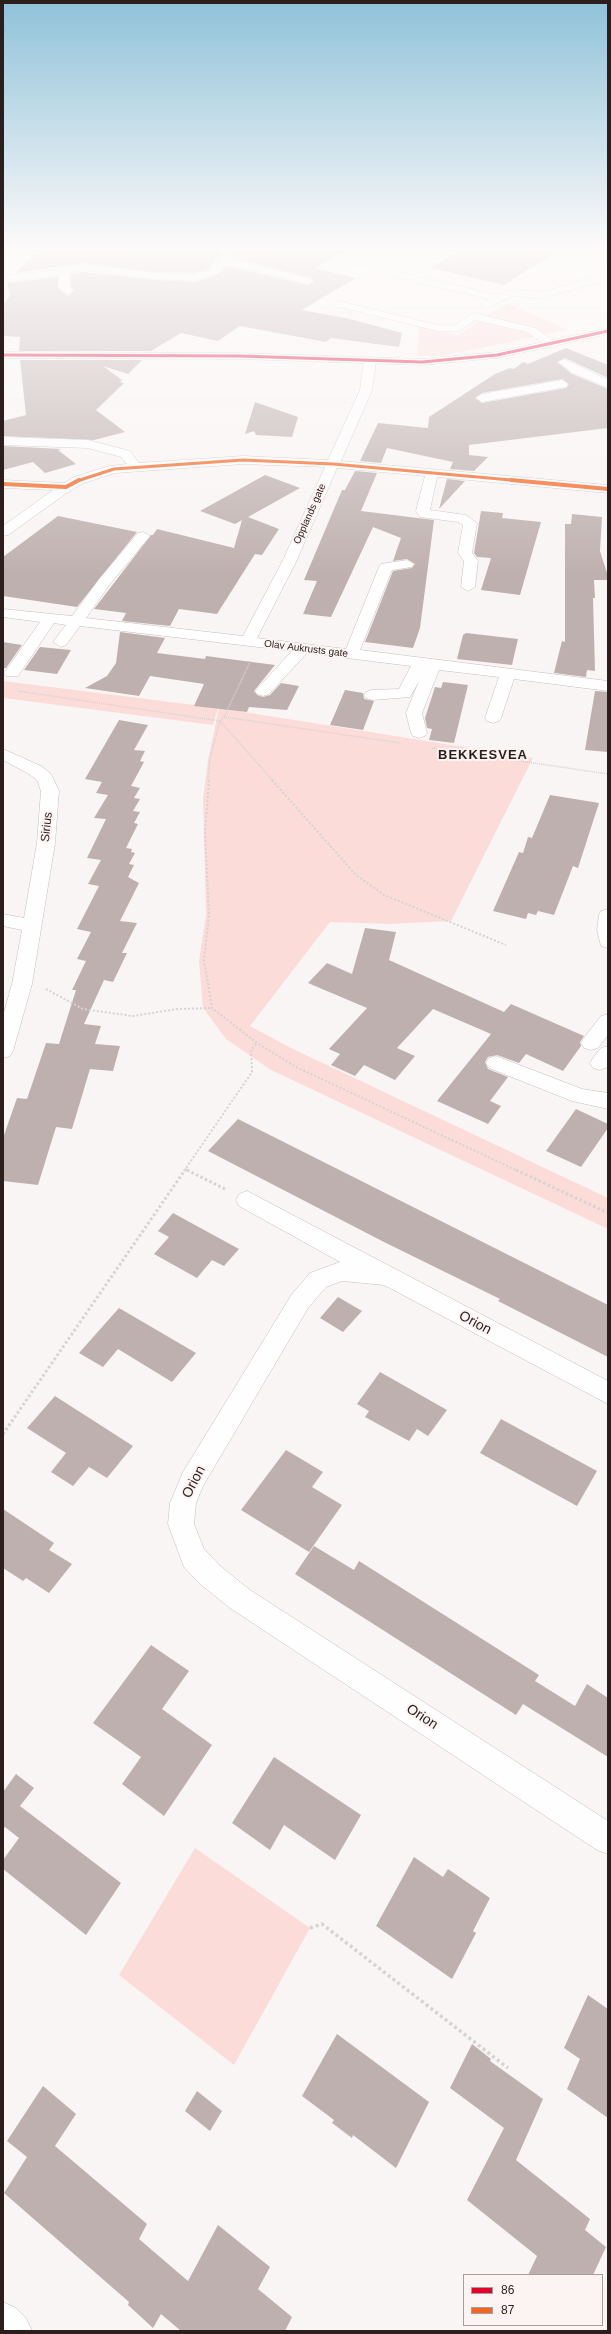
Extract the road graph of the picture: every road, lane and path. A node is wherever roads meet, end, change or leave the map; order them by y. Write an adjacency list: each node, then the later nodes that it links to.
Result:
1 (316, 359): 3 (street)
2 (465, 359): 3 (street)
3 (370, 361): 9 (street, Opplands gate)
4 (564, 362): 6 (street)
5 (562, 384): 7 (street)
6 (608, 384)
7 (482, 398)
8 (3, 441): 10 (street)
9 (333, 464): 10 (street); 11 (street); 23 (street, Opplands gate)
10 (135, 467): 13 (street)
11 (432, 472): 14 (street); 18 (street)
12 (3, 484): 13 (street)
13 (66, 487): 15 (street)
14 (608, 489)
15 (3, 532)
16 (143, 536): 21 (street)
17 (407, 564): 25 (street)
18 (468, 587)
19 (3, 613): 20 (street, Olav Aukrusts gate)
20 (50, 618): 21 (street, Olav Aukrusts gate); 27 (street)
21 (77, 621): 22 (street); 23 (street, Olav Aukrusts gate)
22 (61, 642)
23 (254, 642): 24 (street, Olav Aukrusts gate); 34 (path)
24 (303, 648): 25 (street, Olav Aukrusts gate); 31 (street)
25 (351, 655): 26 (street, Olav Aukrusts gate)
26 (426, 664): 28 (street, Olav Aukrusts gate); 32 (street); 35 (street)
27 (12, 673)
28 (508, 674): 29 (street, Olav Aukrusts gate); 33 (street)
29 (608, 686)
30 (14, 691): 34 (path)
31 (263, 691)
32 (372, 695)
33 (493, 718)
34 (220, 721): 41 (path); 43 (path)
35 (419, 733)
36 (3, 754): 39 (street, Sirius)
37 (608, 915): 40 (street)
38 (3, 920): 39 (street)
39 (31, 926): 42 (street, Sirius)
40 (608, 942)
41 (506, 945)
42 (22, 984): 43 (path); 46 (street, Sirius)
43 (212, 1008): 45 (path)
44 (608, 1021): 47 (street)
45 (257, 1043): 50 (path); 52 (path)
46 (3, 1051)
47 (600, 1053)
48 (496, 1063): 49 (street)
49 (608, 1101)
50 (185, 1169): 51 (path); 55 (path)
51 (247, 1200): 53 (street)
52 (608, 1213)
53 (388, 1276): 54 (street, Orion); 56 (street, Orion)
54 (608, 1393)
55 (3, 1434)
56 (608, 1839)
57 (310, 1928): 58 (path)
58 (508, 2068)
59 (3, 2321): 60 (street)
60 (13, 2331)

